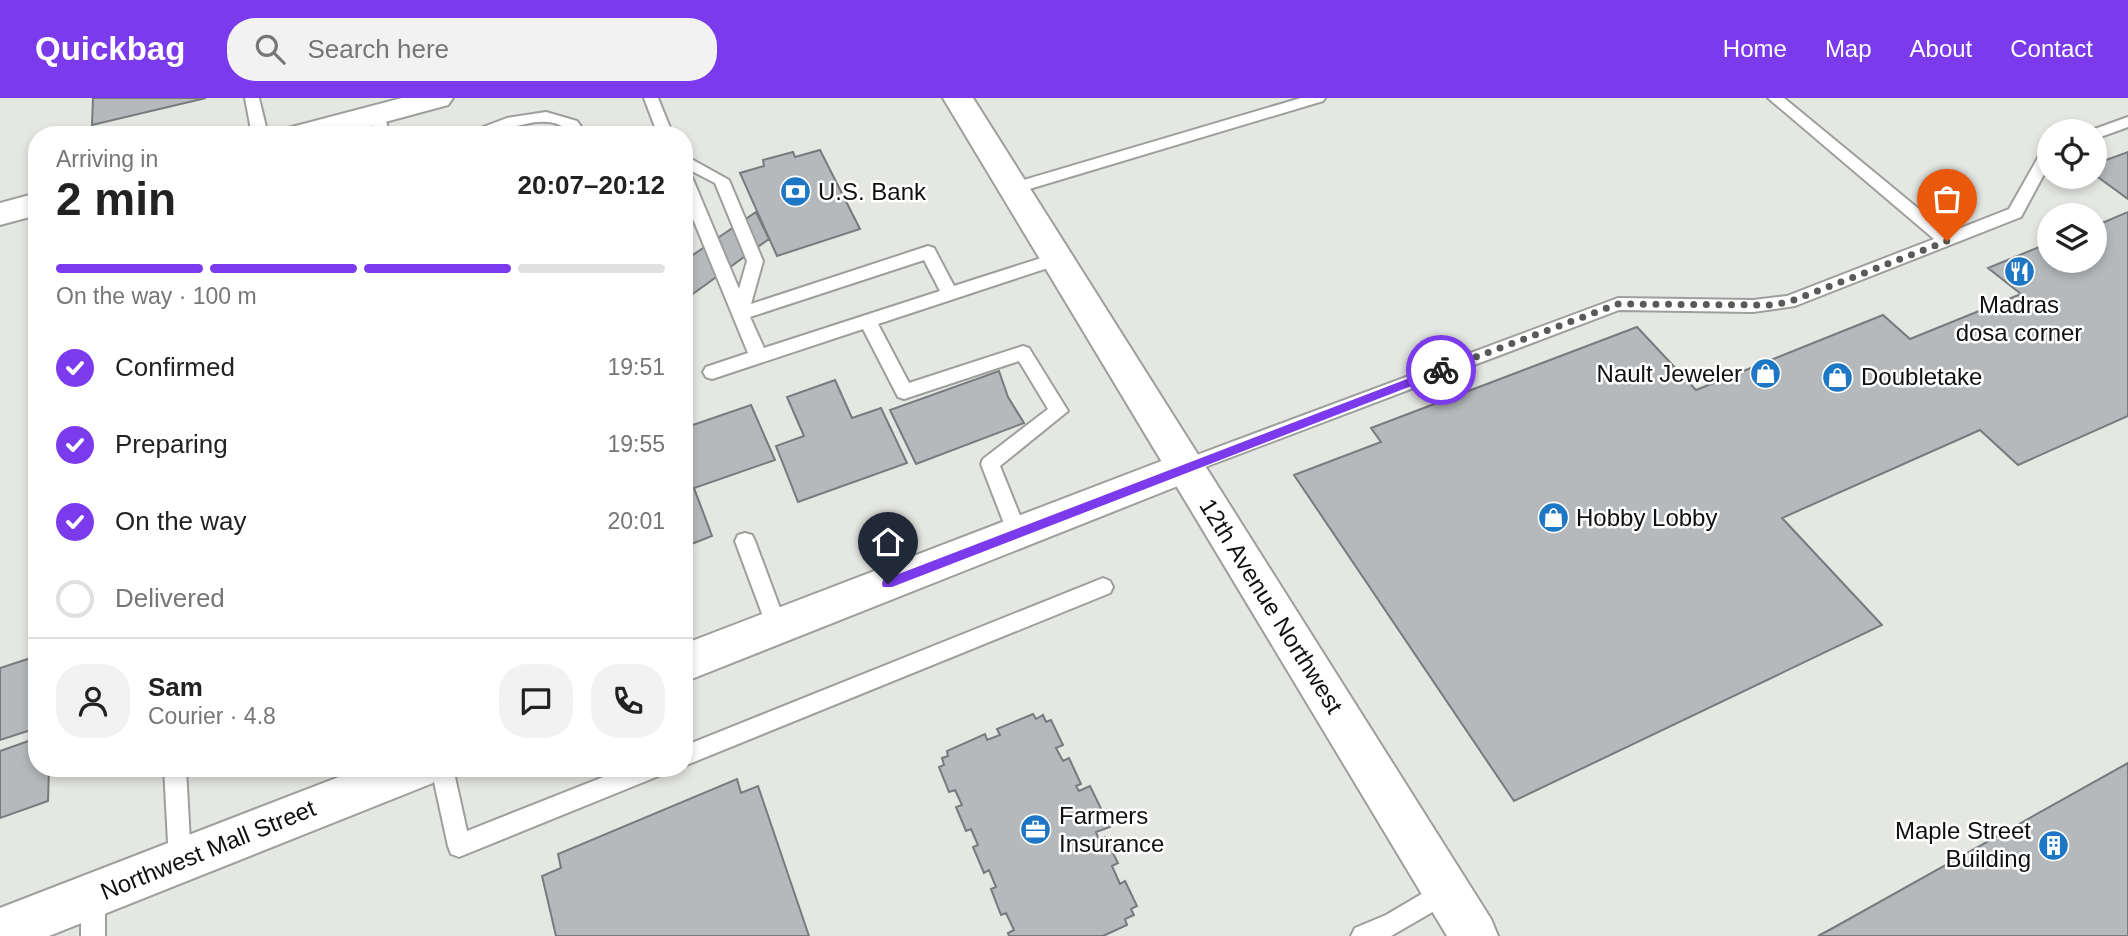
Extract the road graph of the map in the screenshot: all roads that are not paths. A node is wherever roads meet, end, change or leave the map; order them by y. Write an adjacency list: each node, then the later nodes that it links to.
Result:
1 (252, 98): 9 (lane)
2 (438, 98): 8 (street)
3 (651, 98): 12 (lane)
4 (958, 98): 16 (street, 12th Avenue Northwest)
5 (1318, 98): 16 (lane)
6 (1775, 98): 20 (lane)
7 (2128, 122): 13 (lane)
8 (380, 124)
9 (258, 126)
10 (504, 126): 11 (lane)
11 (574, 126)
12 (663, 126)
13 (2107, 130)
14 (693, 165): 23 (lane)
15 (2037, 173): 20 (lane)
16 (1016, 188): 21 (street, 12th Avenue Northwest)
17 (693, 199): 23 (lane)
18 (28, 206): 19 (street)
19 (0, 214)
20 (1947, 241): 27 (lane)
21 (1059, 258): 22 (lane); 27 (street, 12th Avenue Northwest)
22 (950, 294): 23 (lane); 24 (lane)
23 (740, 314): 25 (lane)
24 (868, 321): 25 (lane); 28 (lane)
25 (758, 356): 26 (lane)
26 (712, 372)
27 (1185, 467): 28 (street); 41 (street, 12th Avenue Northwest)
28 (1017, 533): 31 (street)
29 (891, 535): 31 (lane)
30 (745, 541): 33 (lane)
31 (910, 575): 33 (street)
32 (1103, 587): 35 (lane)
33 (777, 627): 34 (street)
34 (693, 660)
35 (693, 752)
36 (175, 777): 40 (lane)
37 (394, 777): 40 (street, Northwest Mall Street)
38 (444, 777): 39 (lane)
39 (631, 777)
40 (180, 861): 42 (street, Northwest Mall Street)
41 (1447, 891): 44 (lane); 45 (street, 12th Avenue Northwest)
42 (93, 916): 43 (street, Northwest Mall Street)
43 (0, 932)
44 (1363, 936)
45 (1474, 936)

